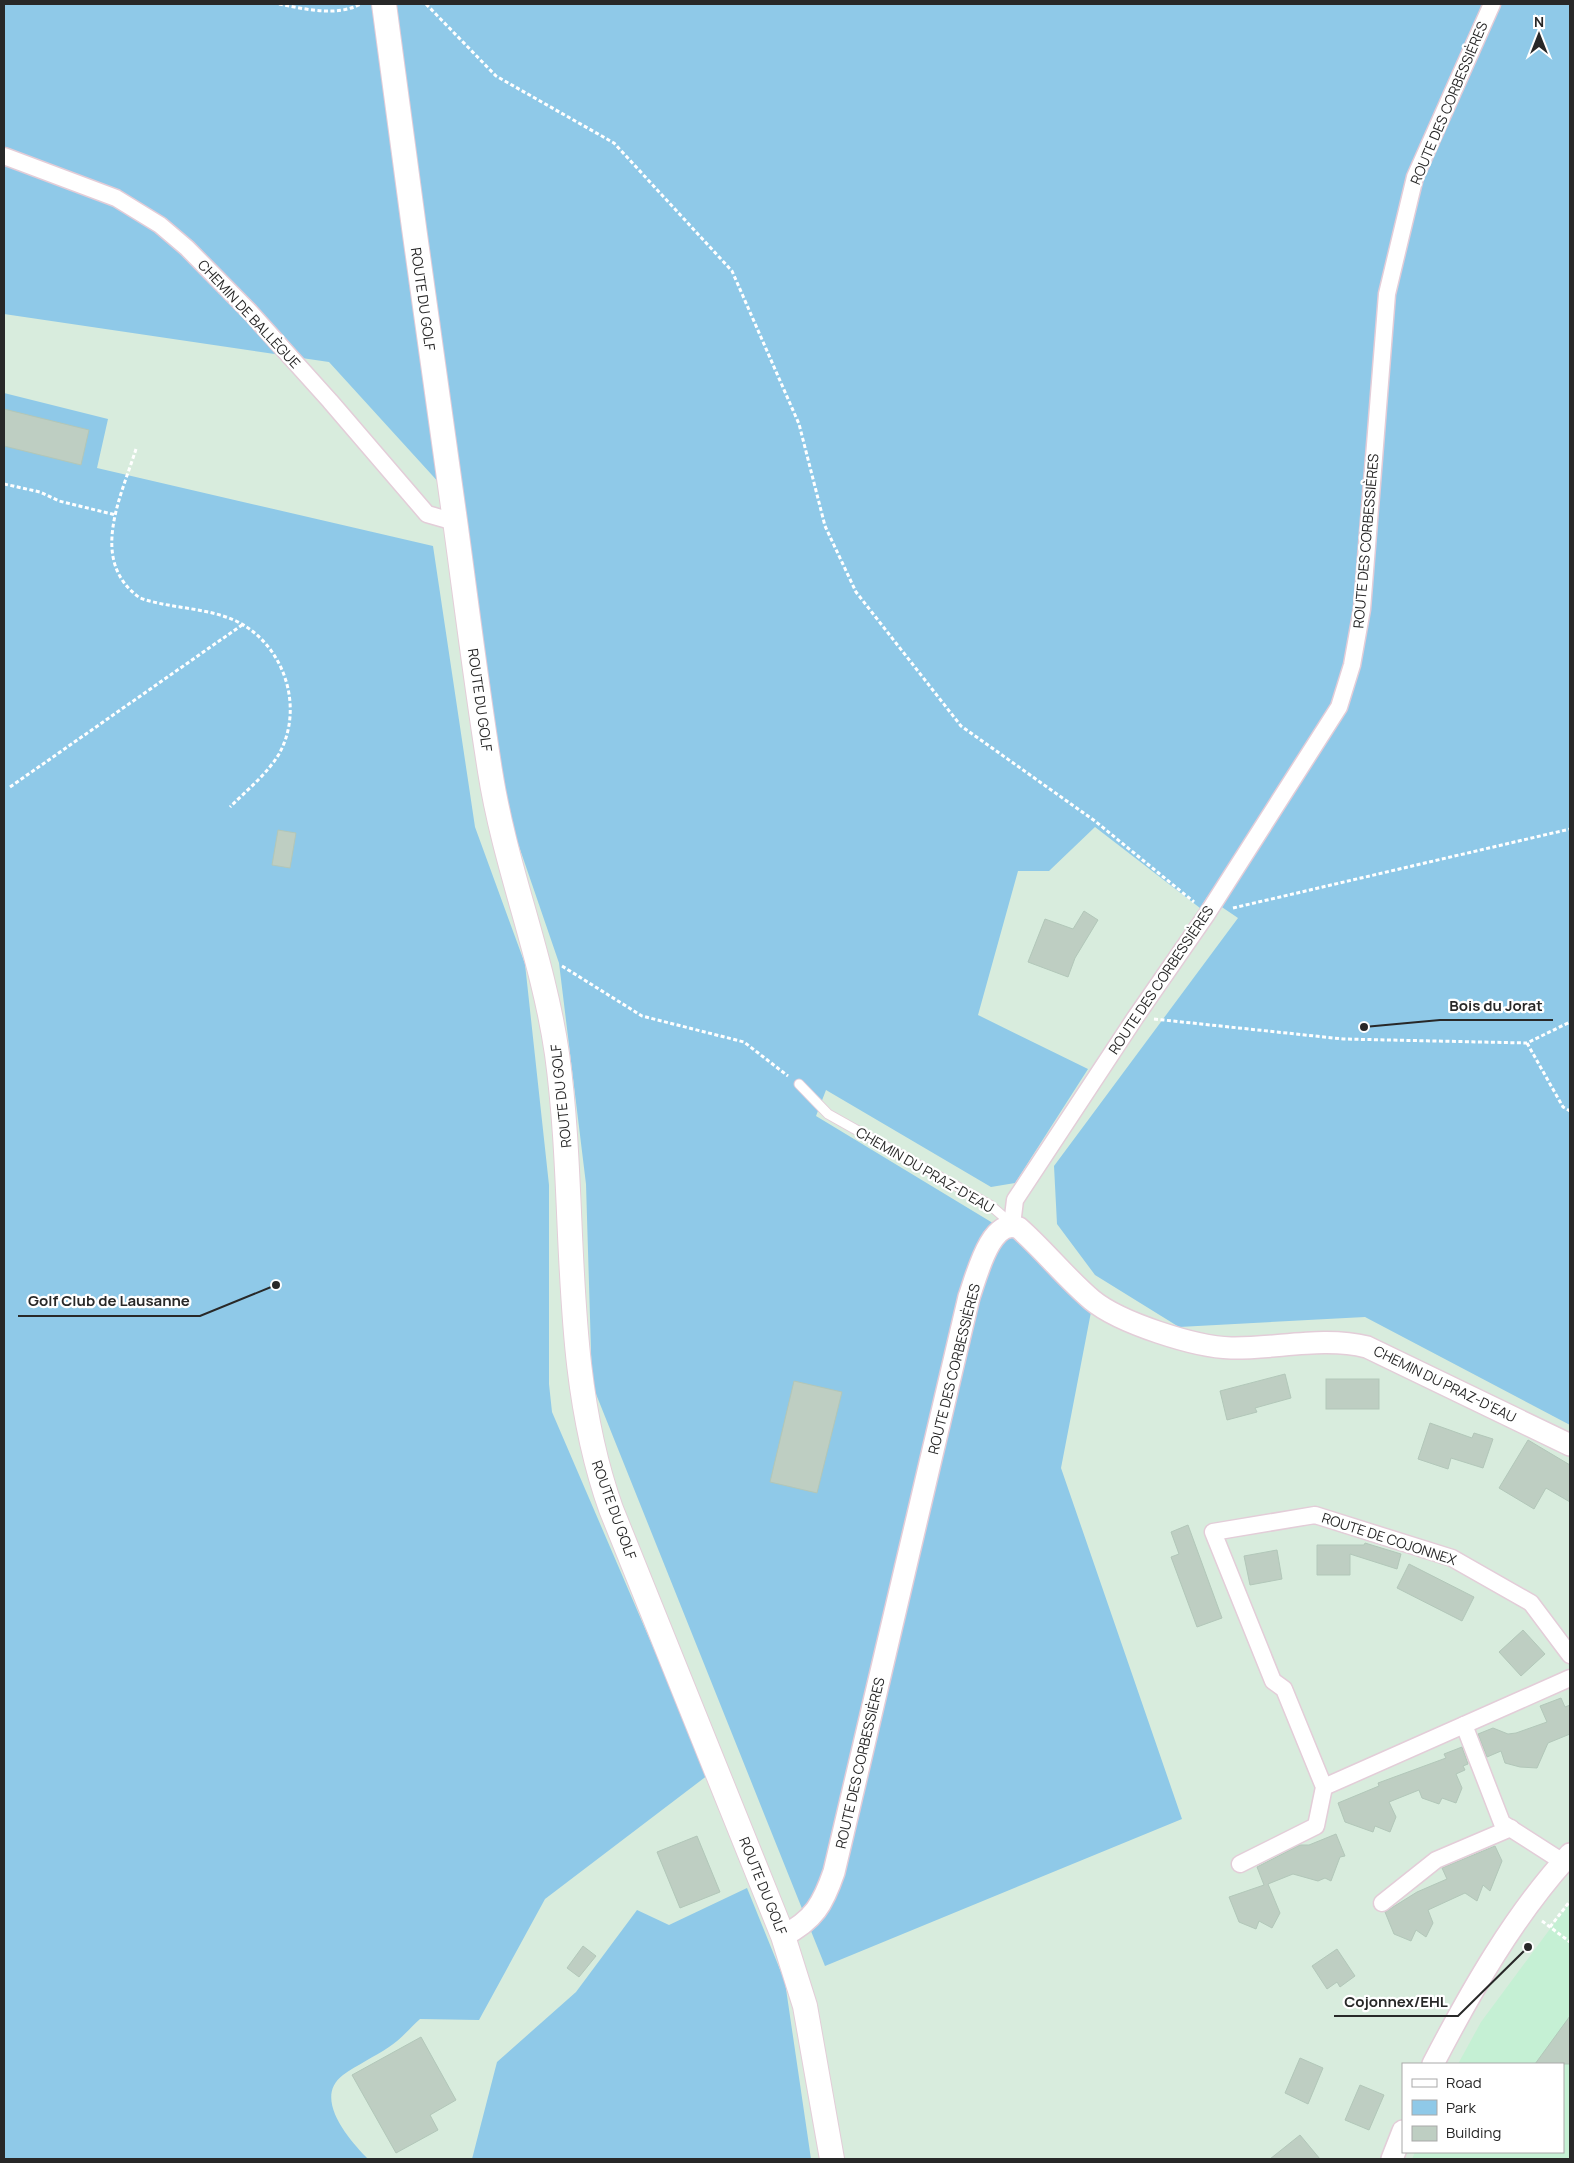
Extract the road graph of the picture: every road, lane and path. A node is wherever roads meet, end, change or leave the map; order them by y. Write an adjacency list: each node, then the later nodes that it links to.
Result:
1 (279, 4): 2 (path)
2 (361, 4)
3 (384, 4): 10 (main road, ROUTE DU GOLF)
4 (426, 4): 15 (path)
5 (1492, 4): 15 (street, ROUTE DES CORBESSIÈRES)
6 (4, 156): 10 (street, CHEMIN DE BALLÈGUE)
7 (136, 449): 9 (path)
8 (4, 484): 9 (path)
9 (116, 515): 11 (path)
10 (455, 522): 16 (main road, ROUTE DU GOLF)
11 (242, 625): 12 (path); 13 (path)
12 (10, 787)
13 (230, 807)
14 (1570, 829): 15 (path)
15 (1207, 914): 17 (street, ROUTE DES CORBESSIÈRES)
16 (535, 946): 20 (path); 35 (main road, ROUTE DU GOLF)
17 (1135, 1018): 19 (path); 22 (street, ROUTE DES CORBESSIÈRES)
18 (1570, 1022): 19 (path)
19 (1527, 1043): 21 (path)
20 (799, 1084): 22 (lane, CHEMIN DU PRAZ-D'EAU)
21 (1570, 1111)
22 (1012, 1225): 23 (street, CHEMIN DU PRAZ-D'EAU); 35 (street, ROUTE DES CORBESSIÈRES)
23 (1570, 1445)
24 (1570, 1654): 27 (street, ROUTE DE COJONNEX)
25 (1570, 1678): 26 (street)
26 (1464, 1725): 27 (street); 28 (street)
27 (1324, 1787): 30 (street)
28 (1510, 1828): 29 (street); 32 (street)
29 (1567, 1858): 37 (street)
30 (1240, 1864)
31 (1570, 1901): 34 (path)
32 (1382, 1903)
33 (1537, 1918): 34 (path)
34 (1550, 1927): 36 (path)
35 (783, 1936): 39 (main road, ROUTE DU GOLF)
36 (1570, 1942)
37 (1434, 2063)
38 (1402, 2134): 40 (street)
39 (832, 2159)
40 (1392, 2159)

